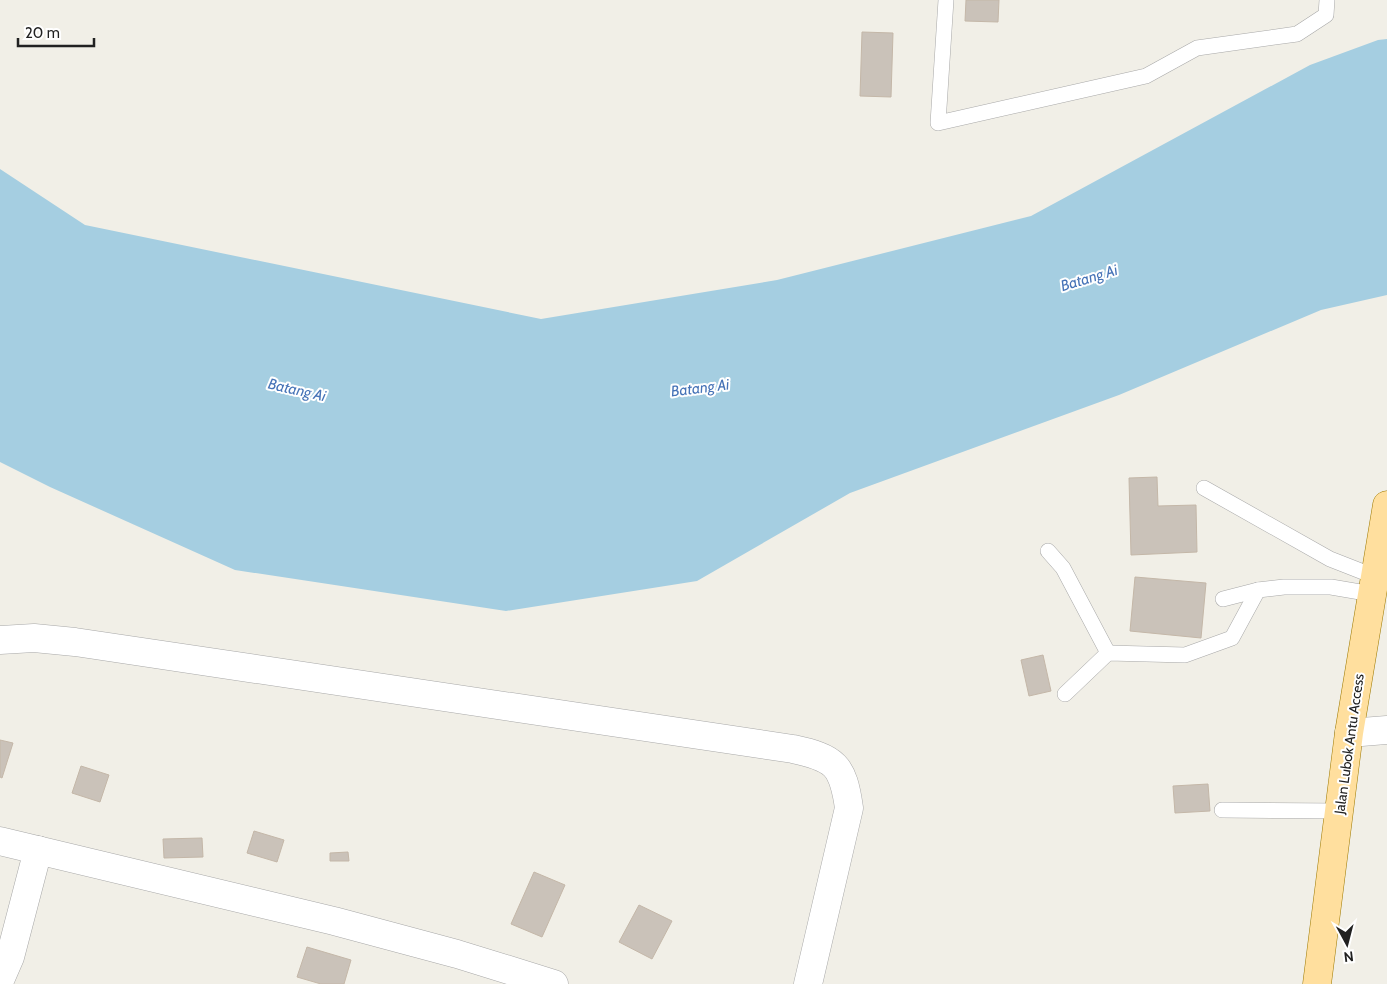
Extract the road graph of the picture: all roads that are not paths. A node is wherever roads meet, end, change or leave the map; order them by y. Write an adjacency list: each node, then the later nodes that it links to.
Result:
1 (946, 0): 2 (lane)
2 (1327, 0)
3 (1204, 488): 6 (lane)
4 (1387, 505): 6 (main road, Jalan Lubok Antu Access)
5 (1048, 552): 10 (lane)
6 (1374, 585): 7 (lane); 13 (main road, Jalan Lubok Antu Access)
7 (1258, 590): 8 (lane); 10 (lane)
8 (1223, 600)
9 (0, 640): 20 (street)
10 (1108, 653): 11 (lane)
11 (1065, 694)
12 (1387, 730): 13 (street)
13 (1349, 732): 15 (main road, Jalan Lubok Antu Access)
14 (1222, 810): 15 (lane)
15 (1339, 811): 21 (main road, Jalan Lubok Antu Access)
16 (0, 841): 17 (street)
17 (38, 850): 18 (street); 19 (street)
18 (0, 980)
19 (554, 984)
20 (808, 984)
21 (1317, 984)

